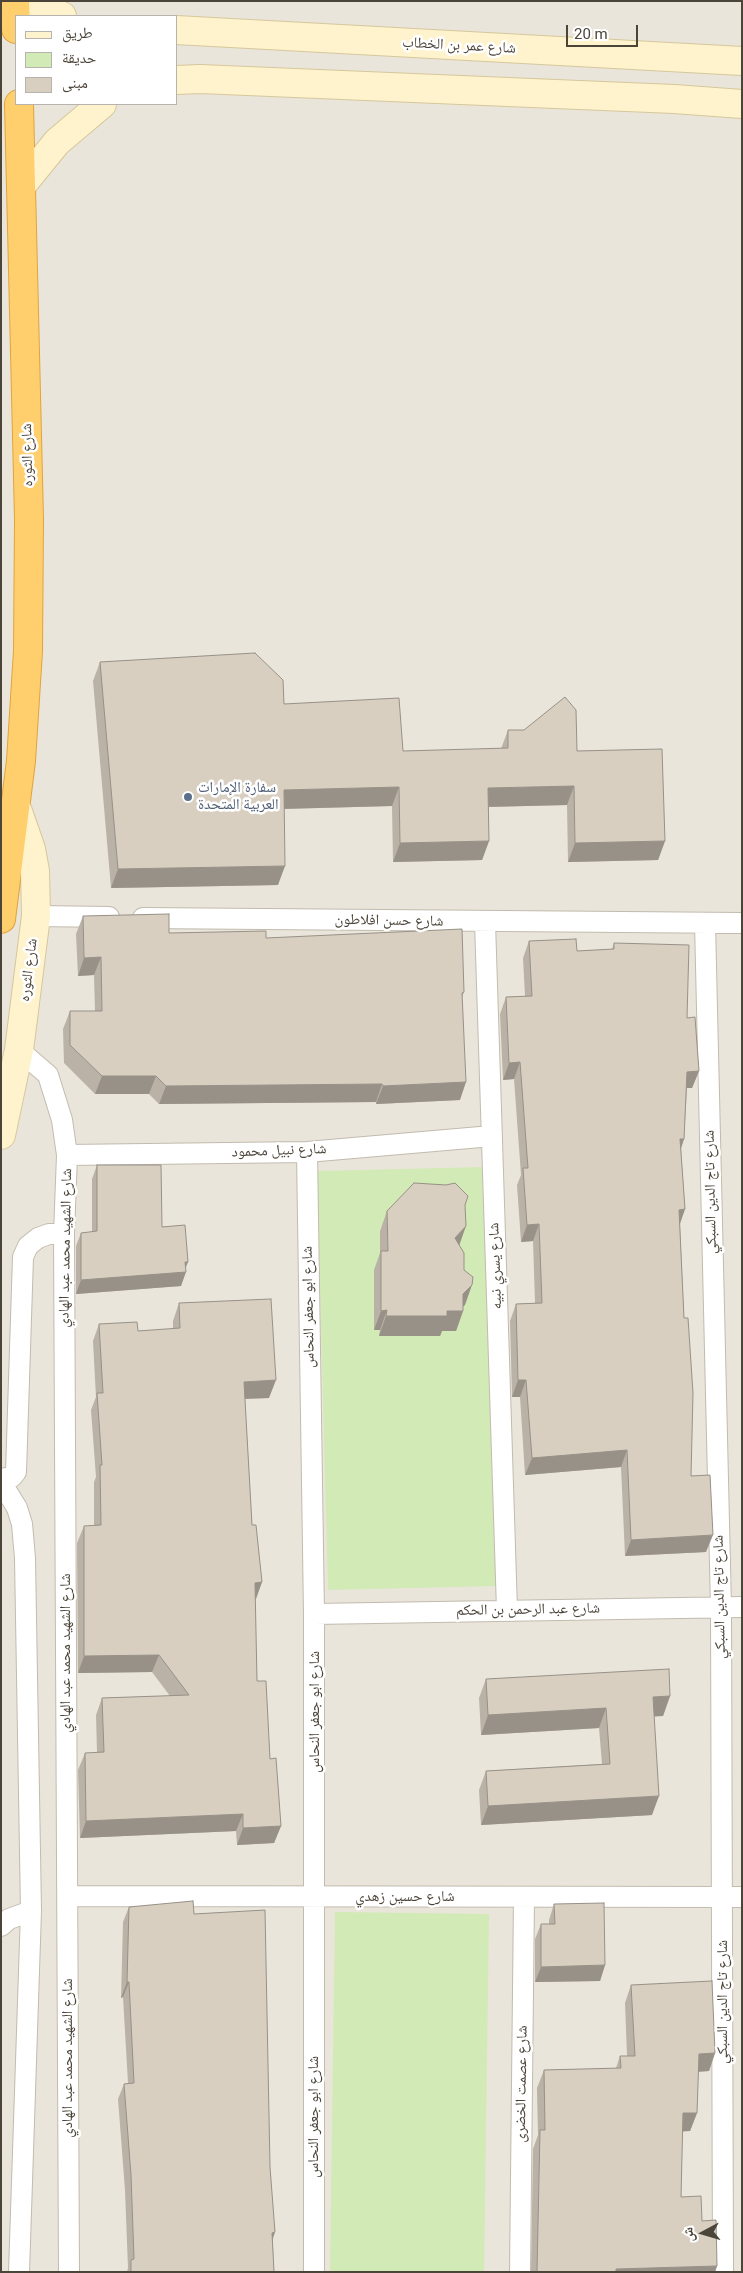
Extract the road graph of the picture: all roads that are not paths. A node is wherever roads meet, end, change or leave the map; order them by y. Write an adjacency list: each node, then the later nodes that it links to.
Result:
1 (15, 1): 3 (highway)
2 (26, 1): 4 (street)
3 (16, 15)
4 (60, 15)
5 (178, 30): 6 (street, شارع عمر بن الخطاب)
6 (742, 61)
7 (178, 80): 8 (street)
8 (742, 104)
9 (19, 105): 11 (highway, شارع الثوره)
10 (101, 105): 11 (street)
11 (22, 185): 12 (highway, شارع الثوره)
12 (16, 806): 13 (street, شارع الثوره); 14 (highway, شارع الثوره)
13 (36, 916): 15 (street, شارع حسن افلاطون); 18 (street, شارع الثوره)
14 (1, 919)
15 (485, 922): 16 (street, شارع حسن افلاطون); 20 (street, شارع يسري نبيه)
16 (706, 923): 17 (street, شارع حسن افلاطون); 25 (street, شارع تاج الدين السبكي)
17 (742, 923)
18 (20, 1050): 19 (street, شارع الثوره); 22 (street, شارع الشهيد محمد عبد الهادي)
19 (1, 1135)
20 (492, 1136): 21 (street, شارع نبيل محمود); 27 (street, شارع يسري نبيه)
21 (307, 1152): 22 (street, شارع نبيل محمود); 28 (street, شارع ابو جعفر النحاس)
22 (67, 1155): 23 (street, شارع الشهيد محمد عبد الهادي)
23 (64, 1234): 24 (street); 29 (street, شارع الشهيد محمد عبد الهادي)
24 (1, 1481): 33 (street)
25 (721, 1608): 26 (street, شارع عبد الرحمن بن الحكم); 27 (street, شارع عبد الرحمن بن الحكم); 32 (street, شارع تاج الدين السبكي)
26 (742, 1608)
27 (506, 1610): 28 (street, شارع عبد الرحمن بن الحكم)
28 (314, 1614): 30 (street, شارع ابو جعفر النحاس)
29 (68, 1896): 30 (street, شارع حسين زهدي); 36 (street, شارع الشهيد محمد عبد الهادي)
30 (316, 1896): 31 (street, شارع حسين زهدي); 37 (street, شارع ابو جعفر النحاس)
31 (524, 1897): 32 (street, شارع حسين زهدي); 38 (street, شارع عصمت الخضرى)
32 (732, 1897): 39 (street, شارع تاج الدين السبكي)
33 (31, 1911): 34 (street); 35 (street)
34 (1, 1926)
35 (19, 2272)
36 (69, 2272)
37 (314, 2272)
38 (520, 2272)
39 (723, 2272)

